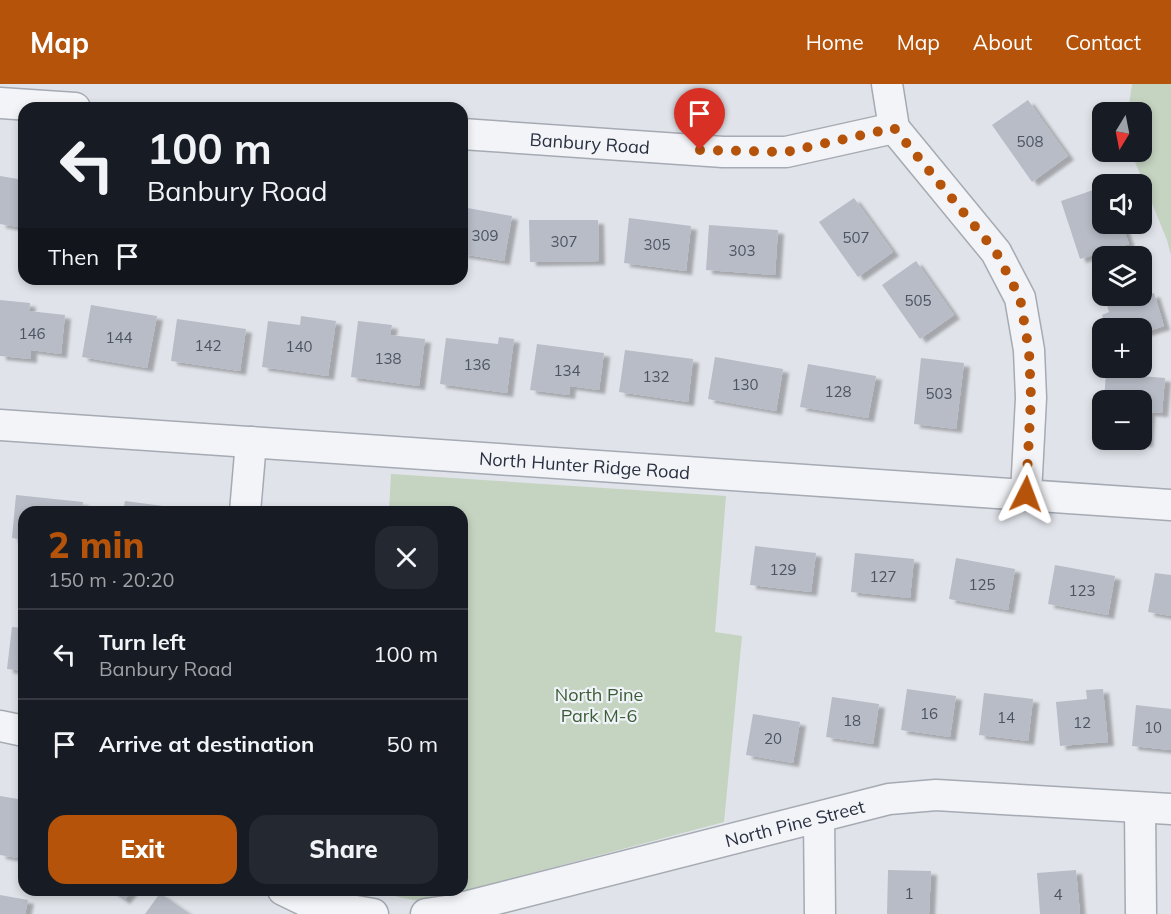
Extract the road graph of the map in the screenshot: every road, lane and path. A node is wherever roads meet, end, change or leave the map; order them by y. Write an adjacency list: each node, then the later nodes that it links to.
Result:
1 (887, 84): 4 (street)
2 (0, 103): 3 (street)
3 (18, 104)
4 (894, 128): 5 (street, Banbury Road); 8 (street)
5 (468, 134)
6 (0, 425): 7 (street, North Hunter Ridge Road)
7 (251, 442): 8 (street, North Hunter Ridge Road); 10 (street)
8 (1026, 494): 9 (street, North Hunter Ridge Road)
9 (1171, 505)
10 (246, 506)
11 (0, 726): 12 (street)
12 (18, 730)
13 (1140, 808): 14 (street, North Pine Street); 15 (street, North Pine Street); 21 (street)
14 (1171, 809)
15 (819, 818): 17 (street, North Pine Street); 20 (street)
16 (296, 896): 18 (street)
17 (501, 905): 19 (street, North Pine Street)
18 (372, 914)
19 (426, 914)
20 (820, 914)
21 (1141, 914)

